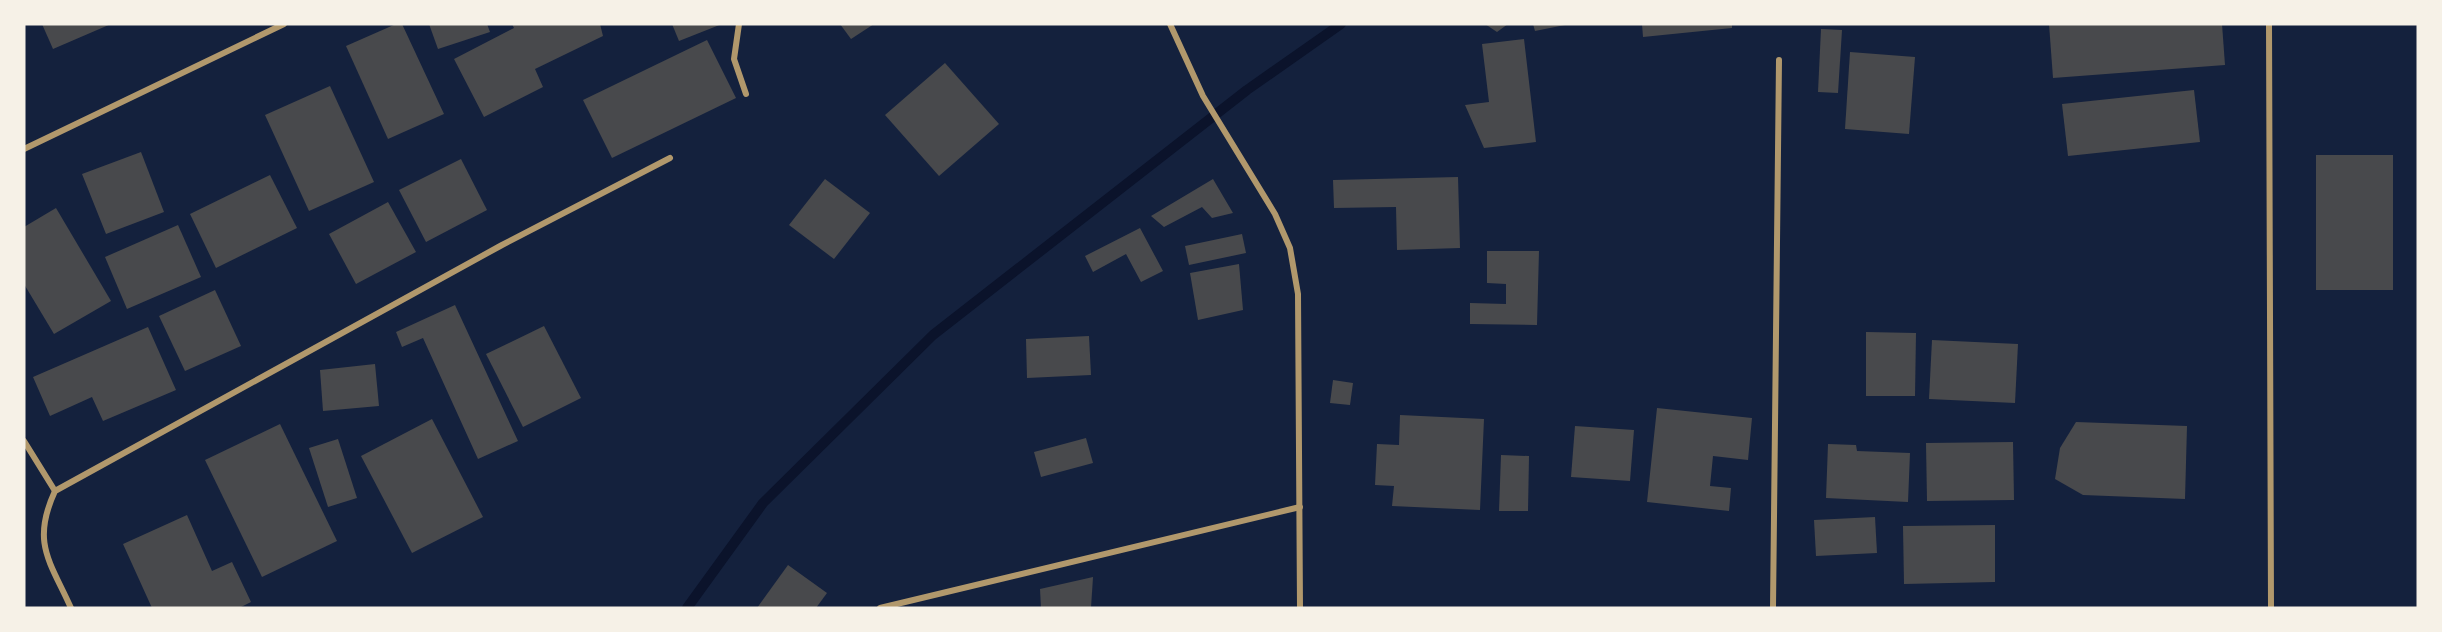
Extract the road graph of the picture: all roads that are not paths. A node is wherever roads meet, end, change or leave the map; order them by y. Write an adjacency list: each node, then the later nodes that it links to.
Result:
1 (284, 24): 7 (street)
2 (739, 24): 6 (street)
3 (1170, 24): 11 (street)
4 (2269, 24): 16 (street)
5 (1779, 60): 15 (street)
6 (746, 94)
7 (24, 149)
8 (670, 158): 10 (street)
9 (24, 441): 10 (street)
10 (55, 492): 12 (street)
11 (1299, 507): 13 (street); 14 (street)
12 (72, 608)
13 (880, 608)
14 (1300, 608)
15 (1773, 608)
16 (2271, 608)

